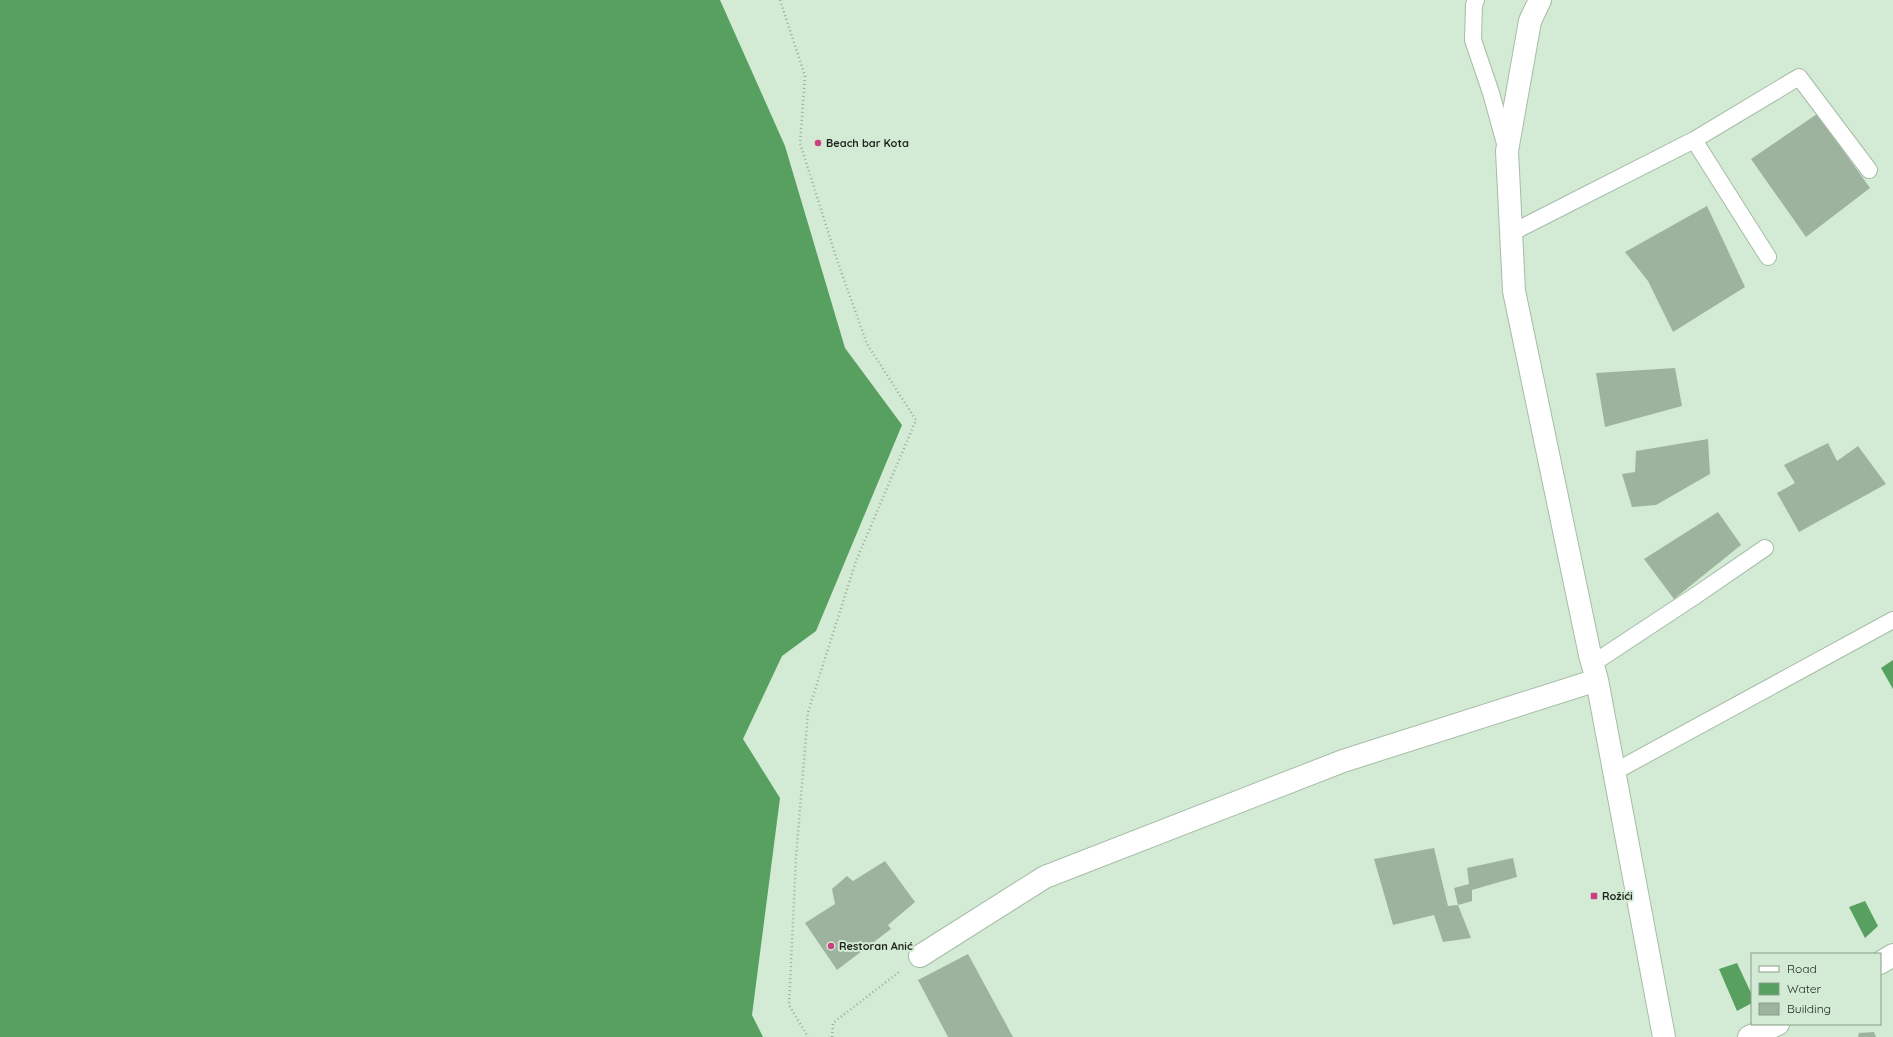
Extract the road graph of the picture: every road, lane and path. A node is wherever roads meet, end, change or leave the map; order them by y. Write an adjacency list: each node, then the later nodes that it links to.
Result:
1 (780, 0): 17 (path)
2 (1476, 0): 5 (lane)
3 (1540, 0): 5 (street)
4 (1694, 140): 6 (lane); 7 (lane); 8 (lane)
5 (1507, 151): 7 (street)
6 (1869, 170)
7 (1511, 233): 11 (street)
8 (1768, 257)
9 (1765, 548): 11 (lane)
10 (1893, 620): 12 (lane)
11 (1595, 672): 12 (street); 14 (street)
12 (1614, 772): 19 (street)
13 (1893, 955): 15 (street)
14 (920, 956): 18 (path)
15 (1881, 962)
16 (1776, 1025): 20 (street)
17 (808, 1037)
18 (832, 1037)
19 (1664, 1037)
20 (1750, 1037)

